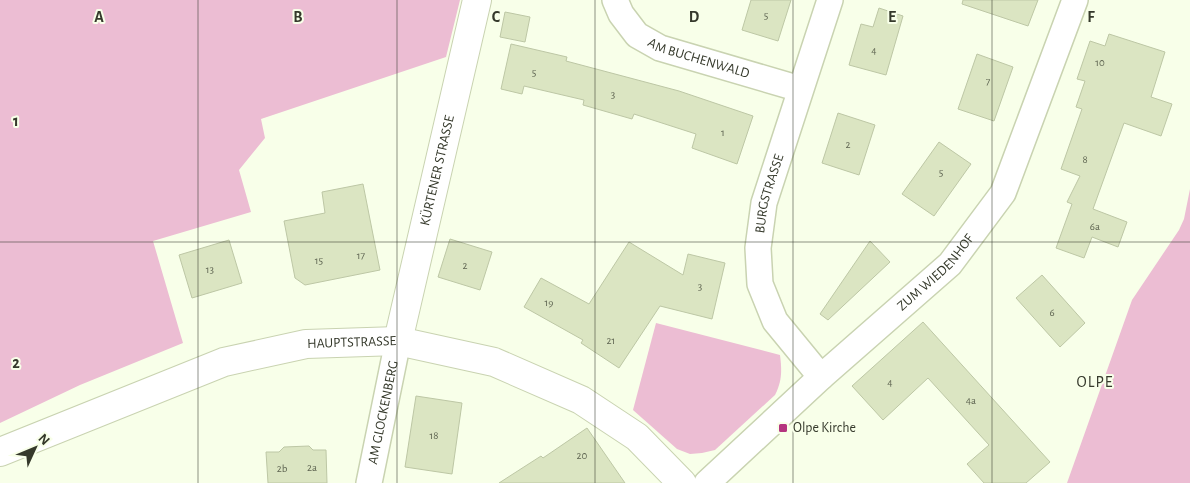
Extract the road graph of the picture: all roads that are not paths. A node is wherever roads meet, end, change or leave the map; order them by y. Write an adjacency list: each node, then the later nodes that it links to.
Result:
1 (477, 0): 6 (street, KÜRTENER STRASSE)
2 (615, 0): 5 (street, AM BUCHENWALD)
3 (830, 0): 5 (street, BURGSTRASSE)
4 (1075, 0): 7 (street, ZUM WIEDENHOF)
5 (800, 89): 7 (street, BURGSTRASSE)
6 (398, 341): 8 (street, HAUPTSTRASSE); 9 (street, AM GLOCKENBERG); 10 (street, HAUPTSTRASSE)
7 (821, 377): 11 (street, ZUM WIEDENHOF)
8 (0, 452)
9 (369, 483)
10 (682, 483)
11 (707, 483)

